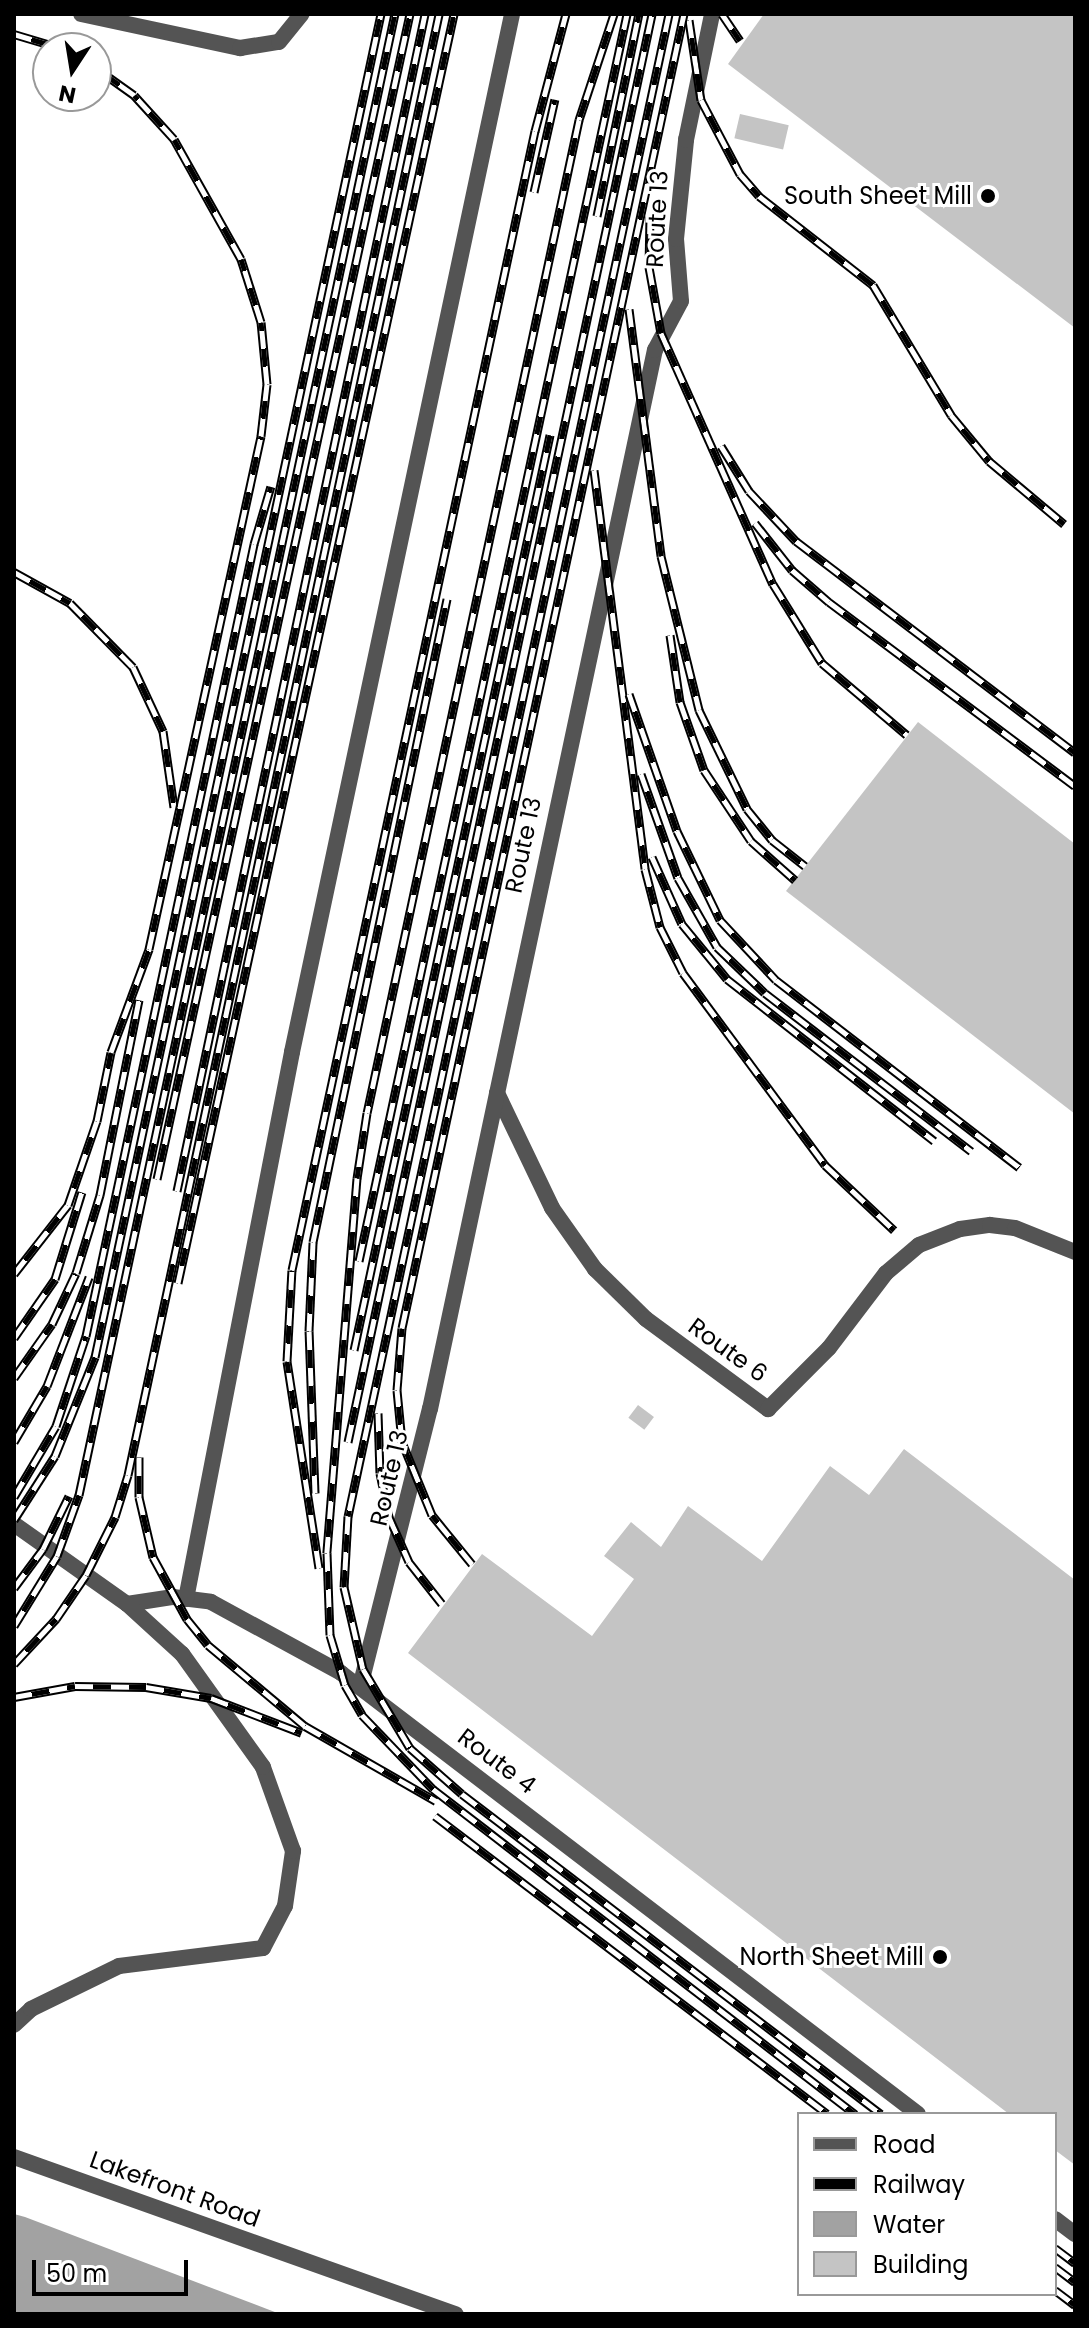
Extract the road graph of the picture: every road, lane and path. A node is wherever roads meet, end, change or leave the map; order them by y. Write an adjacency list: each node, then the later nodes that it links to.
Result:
1 (81, 14): 2 (street)
2 (302, 14)
3 (512, 14): 8 (street)
4 (712, 14): 5 (street, Route 13)
5 (497, 1093): 6 (street, Route 6); 10 (street, Route 13)
6 (1075, 1252)
7 (14, 1524): 9 (street)
8 (186, 1599): 9 (street, Route 4); 10 (street, Route 4)
9 (127, 1604): 11 (street)
10 (360, 1687): 12 (street, Route 4)
11 (14, 2025)
12 (915, 2112)
13 (14, 2157): 16 (street, Lakefront Road)
14 (1057, 2220): 15 (street)
15 (1075, 2234)
16 (456, 2314)

